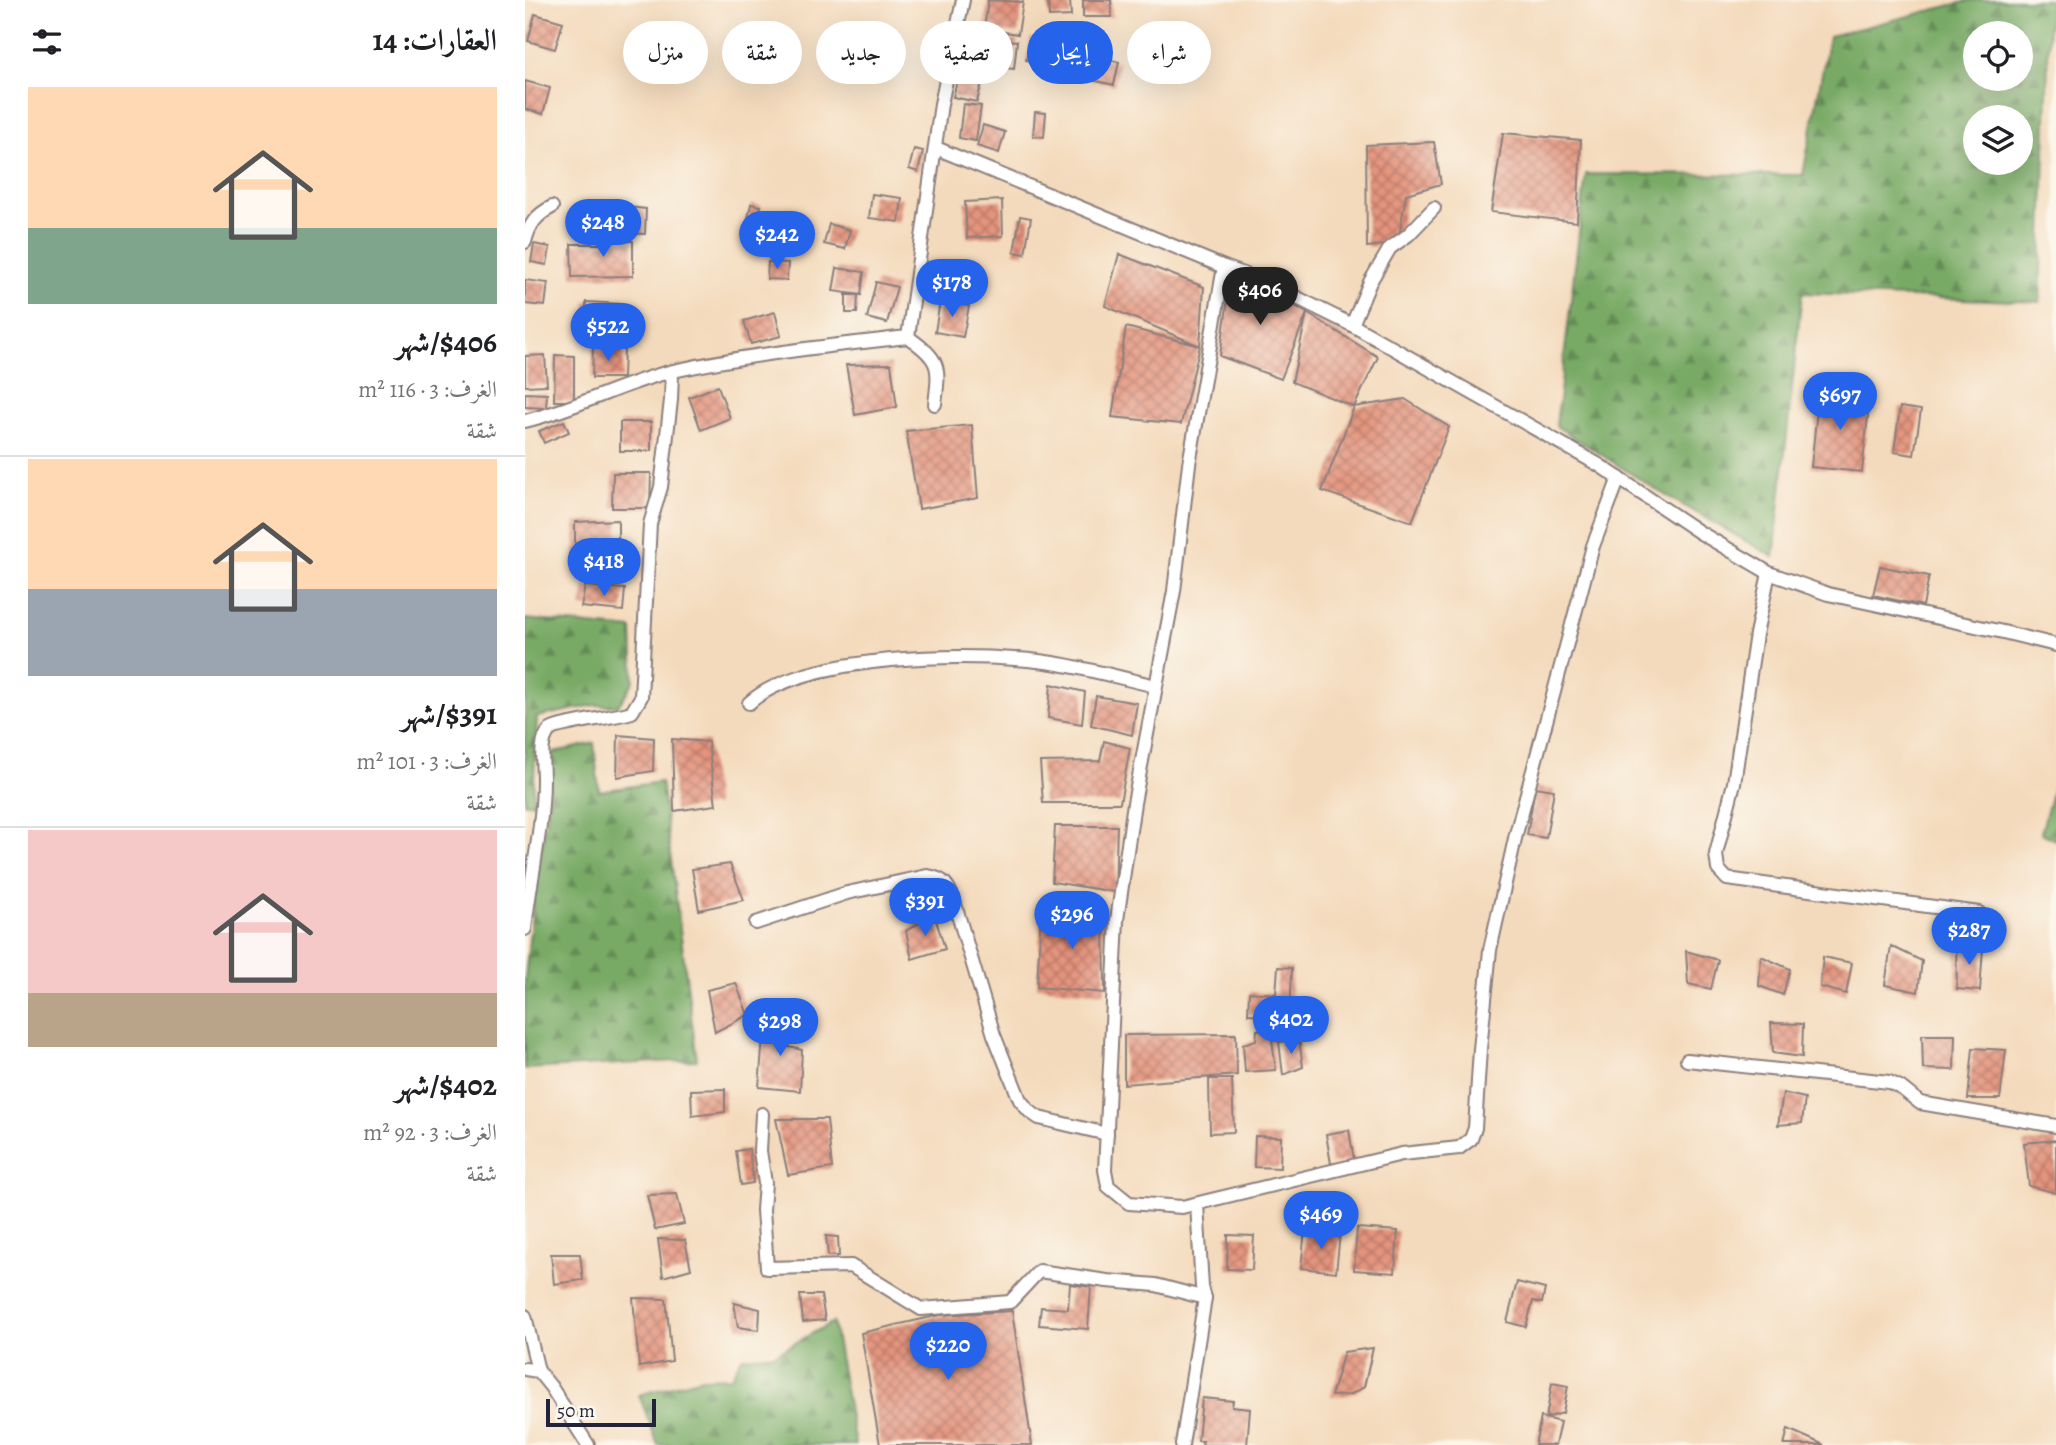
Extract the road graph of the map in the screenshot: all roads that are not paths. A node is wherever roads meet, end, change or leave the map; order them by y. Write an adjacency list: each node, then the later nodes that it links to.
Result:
1 (963, 0): 2 (street)
2 (936, 148): 6 (street); 8 (street)
3 (552, 207): 5 (street)
4 (1434, 208): 7 (street)
5 (525, 242)
6 (1224, 267): 7 (street); 15 (street)
7 (1352, 325): 12 (street)
8 (908, 337): 9 (street); 10 (street)
9 (672, 372): 11 (street); 19 (street)
10 (935, 404)
11 (525, 421)
12 (1619, 478): 13 (street); 24 (street)
13 (1769, 573): 14 (street); 17 (street)
14 (2056, 645)
15 (1156, 685): 16 (street); 23 (street)
16 (749, 703)
17 (1979, 913)
18 (756, 923): 23 (street)
19 (525, 929)
20 (1687, 1060): 22 (street)
21 (762, 1114): 25 (street)
22 (2056, 1126)
23 (1107, 1134): 24 (street)
24 (1198, 1204): 25 (street)
25 (1205, 1298): 30 (street)
26 (525, 1316): 28 (street)
27 (525, 1369): 28 (street)
28 (538, 1371): 29 (street)
29 (588, 1445)
30 (1182, 1445)

